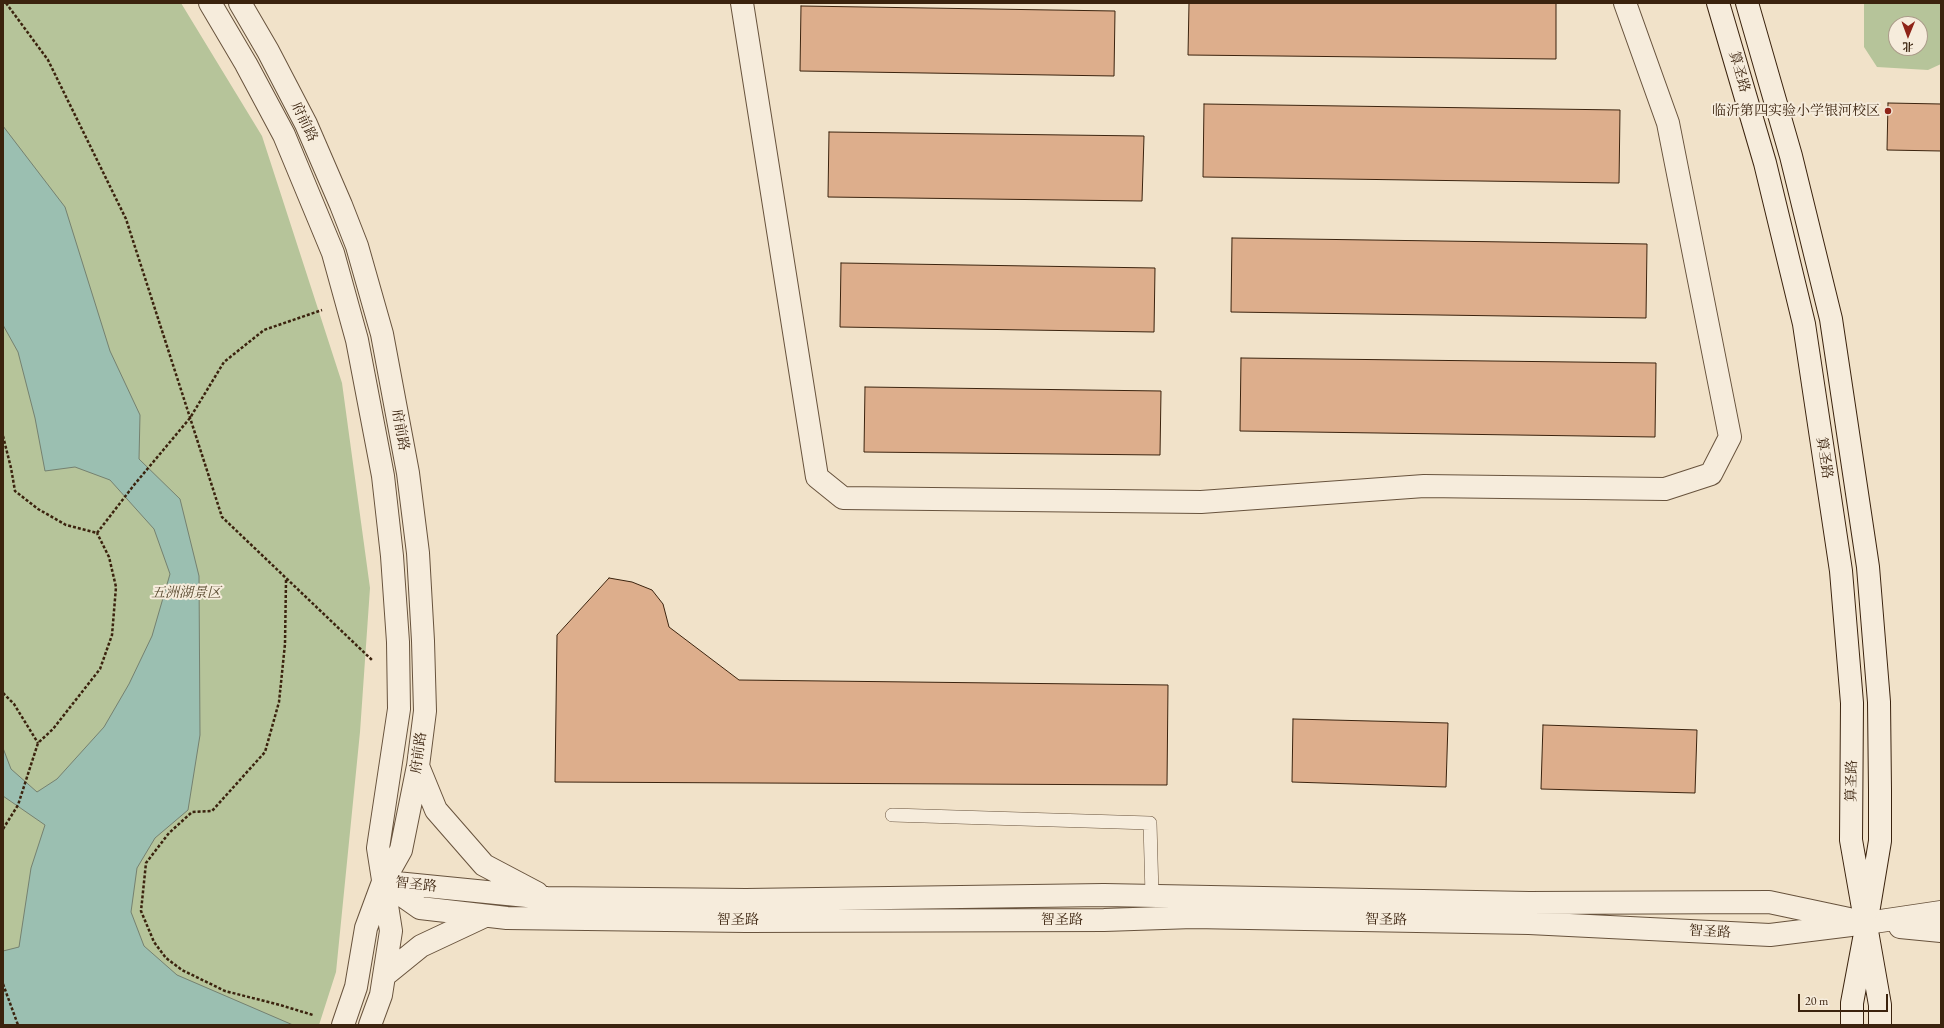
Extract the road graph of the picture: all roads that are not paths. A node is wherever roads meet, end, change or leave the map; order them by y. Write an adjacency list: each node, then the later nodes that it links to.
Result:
1 (210, 3): 9 (street, 府前路)
2 (240, 3): 7 (street, 府前路)
3 (742, 3): 4 (street)
4 (1625, 3)
5 (1718, 3): 14 (street, 算圣路)
6 (1747, 3): 14 (street, 算圣路)
7 (418, 766): 9 (street, 府前路); 11 (street)
8 (892, 815): 10 (lane)
9 (383, 882): 11 (street, 智圣路); 13 (street, 智圣路); 16 (street, 府前路); 17 (street, 府前路)
10 (1152, 895): 11 (street, 智圣路); 14 (street, 智圣路)
11 (547, 898)
12 (1941, 912): 14 (street, 智圣路)
13 (485, 916): 14 (street, 智圣路); 16 (street)
14 (1867, 923): 15 (street, 智圣路); 19 (street, 算圣路); 20 (street, 算圣路)
15 (1941, 931)
16 (382, 985): 18 (street, 府前路)
17 (343, 1025)
18 (370, 1025)
19 (1852, 1025)
20 (1880, 1025)

